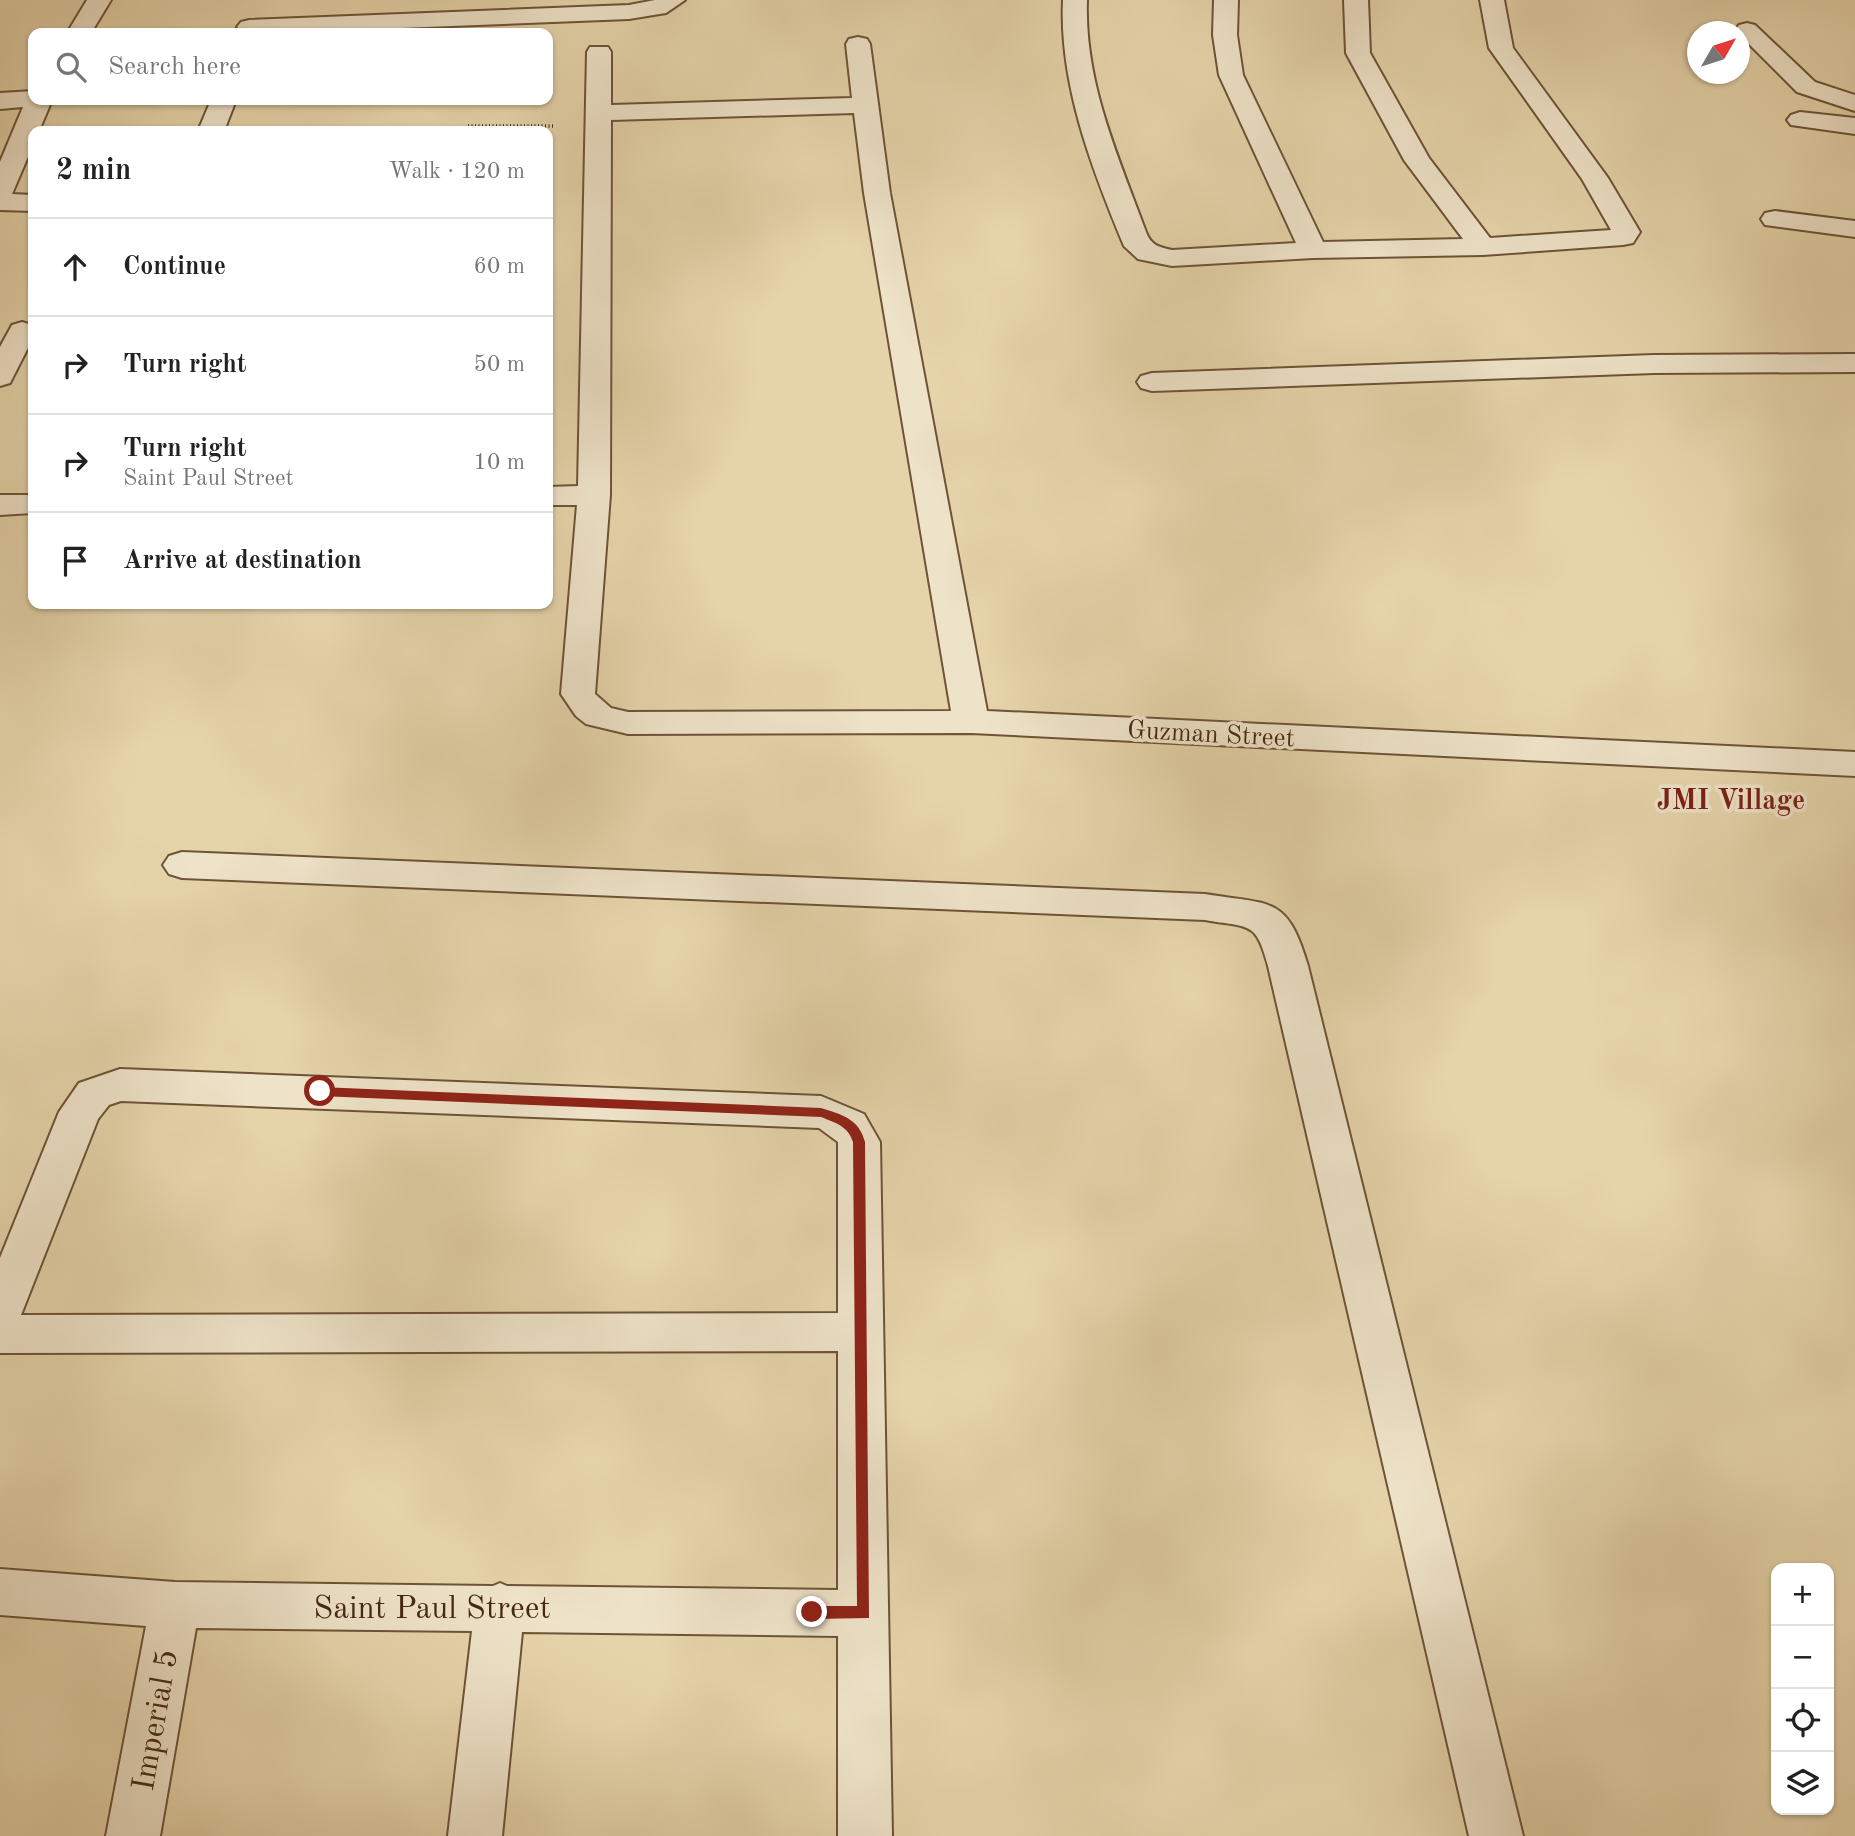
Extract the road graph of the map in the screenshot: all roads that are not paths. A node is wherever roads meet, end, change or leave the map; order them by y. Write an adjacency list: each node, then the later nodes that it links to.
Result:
1 (100, 0): 8 (street)
2 (259, 0): 9 (street)
3 (673, 0): 10 (street)
4 (1075, 0): 32 (street)
5 (1226, 0): 32 (street)
6 (1356, 0): 31 (street)
7 (1492, 0): 31 (street)
8 (82, 28)
9 (249, 28)
10 (290, 28)
11 (1750, 33): 16 (street)
12 (858, 44): 19 (street)
13 (599, 52): 20 (street)
14 (28, 99): 15 (street)
15 (0, 101)
16 (1855, 103)
17 (37, 105): 24 (street)
18 (221, 105): 25 (street)
19 (868, 105): 20 (street); 41 (street)
20 (600, 120): 37 (street)
21 (1800, 120): 22 (street)
22 (1855, 125)
23 (28, 126): 26 (street)
24 (28, 126)
25 (213, 126)
26 (0, 193)
27 (0, 202): 28 (street)
28 (28, 203)
29 (1775, 219): 30 (street)
30 (1855, 229)
31 (1483, 247): 32 (street)
32 (1313, 250)
33 (18, 330): 35 (street)
34 (1855, 363): 36 (street)
35 (0, 377)
36 (1152, 382)
37 (594, 495): 38 (street); 41 (street, Guzman Street)
38 (553, 496)
39 (28, 504): 40 (street)
40 (0, 505)
41 (971, 722): 42 (street, Guzman Street)
42 (1855, 765)
43 (182, 865): 54 (street)
44 (0, 1313): 45 (street)
45 (860, 1332): 46 (street); 50 (street)
46 (0, 1334)
47 (0, 1592): 48 (street, Saint Paul Street)
48 (176, 1605): 49 (street, Saint Paul Street); 51 (street, Imperial 5)
49 (500, 1606): 50 (street, Saint Paul Street); 52 (street)
50 (864, 1613): 53 (street)
51 (133, 1836)
52 (475, 1836)
53 (866, 1836)
54 (1496, 1836)

